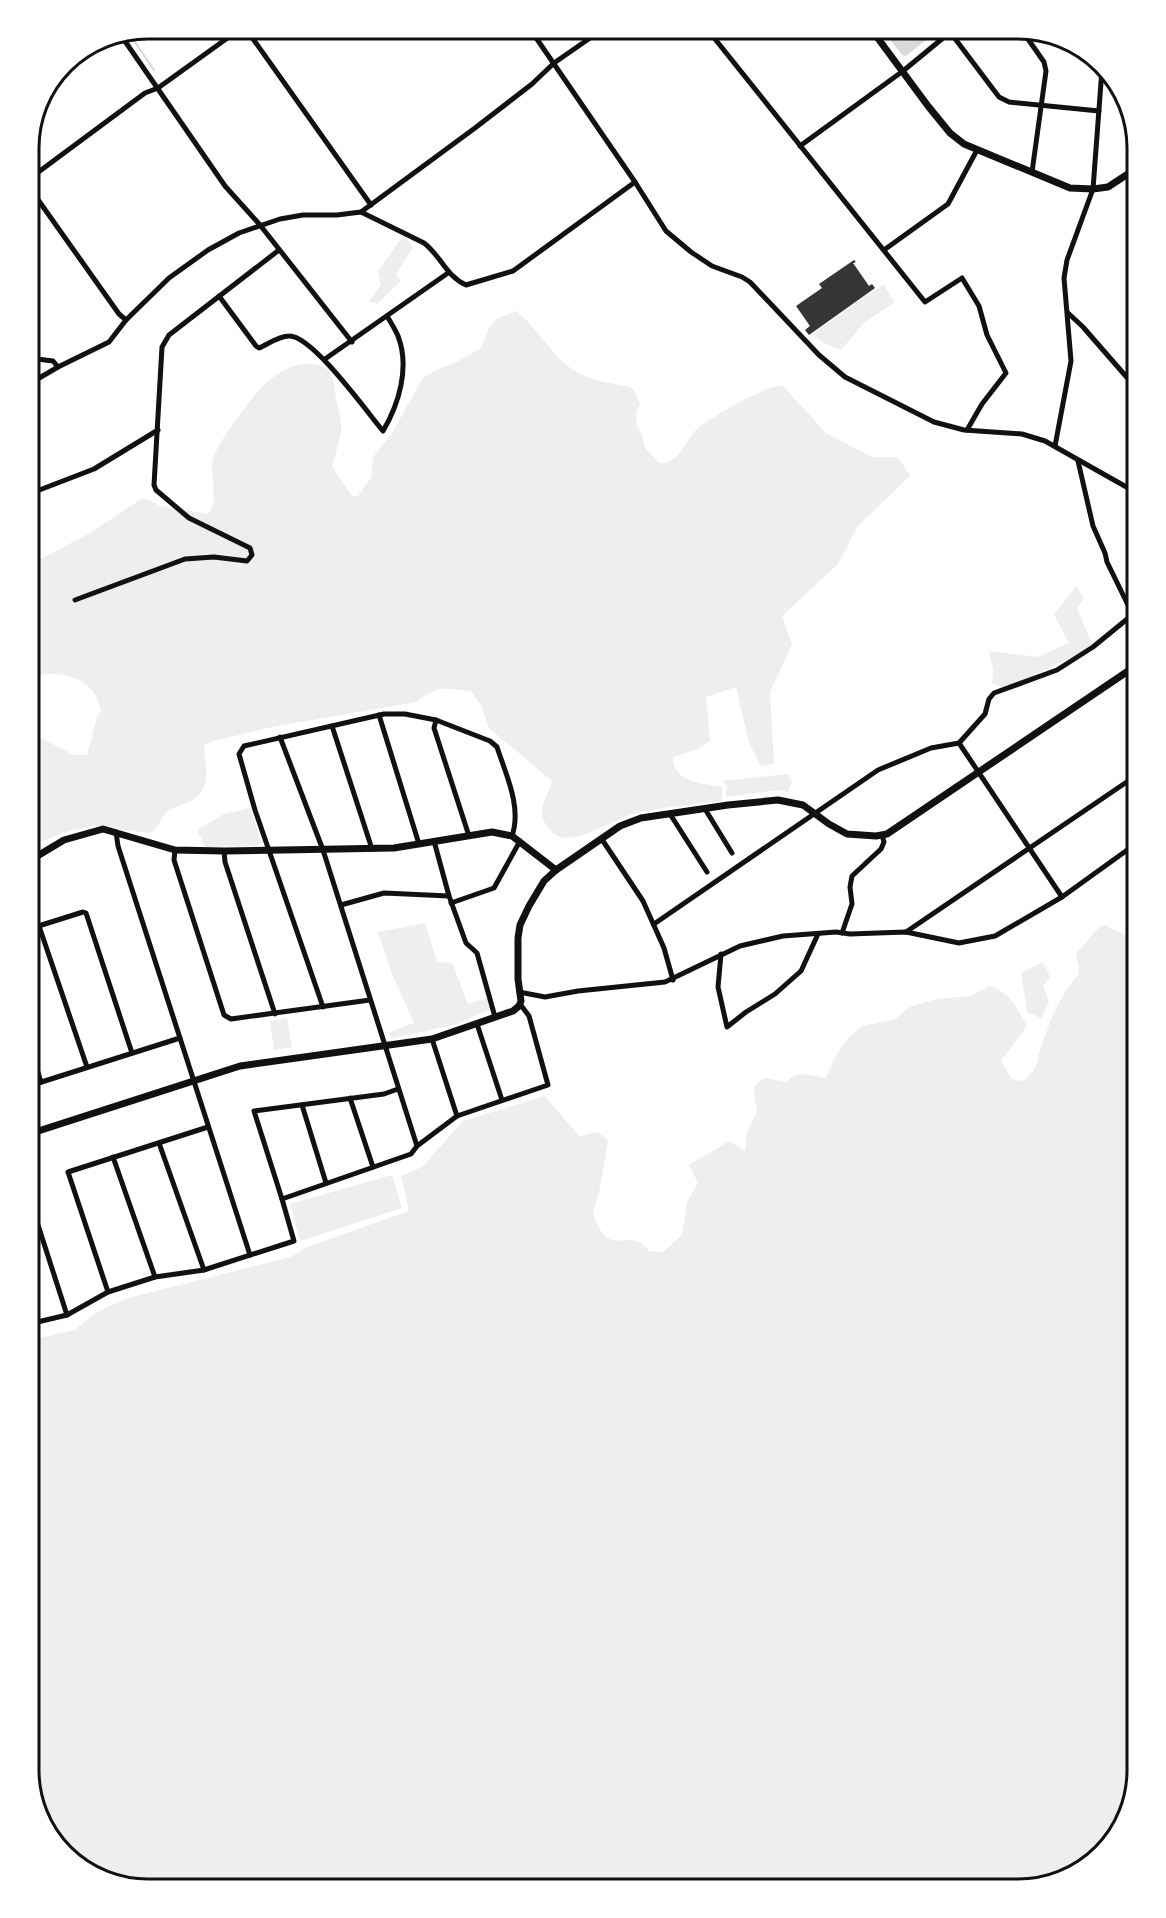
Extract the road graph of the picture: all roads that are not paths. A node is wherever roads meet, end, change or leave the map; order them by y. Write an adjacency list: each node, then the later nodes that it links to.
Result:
1 (225, 39): 14 (street)
2 (254, 39): 25 (street)
3 (537, 39): 11 (street)
4 (589, 39): 11 (street)
5 (715, 39): 17 (street)
6 (879, 39): 12 (street)
7 (941, 39): 12 (street)
8 (958, 39): 15 (street)
9 (1028, 39): 15 (street)
10 (125, 41): 14 (street)
11 (554, 63): 22 (street); 25 (street)
12 (903, 71): 17 (street); 18 (street)
13 (1102, 78): 16 (street)
14 (158, 88): 19 (street); 27 (street)
15 (1042, 106): 16 (street); 20 (street)
16 (1100, 111): 23 (street)
17 (800, 146): 29 (street)
18 (977, 150): 20 (street); 29 (street)
19 (39, 172)
20 (1032, 172): 23 (street)
21 (1127, 175): 23 (street)
22 (635, 182): 30 (street); 41 (street)
23 (1093, 189): 32 (street)
24 (39, 201): 34 (street)
25 (371, 205): 26 (street)
26 (361, 212): 27 (street); 30 (street)
27 (260, 225): 28 (street); 34 (street)
28 (279, 250): 31 (street); 35 (street)
29 (884, 250): 41 (street)
30 (448, 273): 33 (street)
31 (219, 296): 37 (street); 42 (street)
32 (1067, 312): 40 (street); 43 (street)
33 (387, 316): 35 (street); 37 (street)
34 (126, 320): 38 (street)
35 (352, 342): 37 (street)
36 (39, 359): 38 (street)
37 (325, 359)
38 (58, 367): 39 (street)
39 (39, 378)
40 (1127, 378)
41 (967, 429): 43 (street)
42 (158, 430): 46 (street); 47 (street)
43 (1056, 446): 44 (street)
44 (1078, 461): 45 (street); 48 (street)
45 (1127, 488)
46 (39, 490)
47 (75, 600)
48 (1127, 603)
49 (1127, 620): 55 (street)
50 (1127, 672): 56 (street)
51 (379, 716): 52 (street); 53 (street); 68 (street)
52 (436, 720): 63 (street); 64 (street)
53 (332, 726): 54 (street); 70 (street)
54 (280, 737): 72 (street); 73 (street)
55 (958, 743): 56 (street); 59 (street)
56 (978, 773): 62 (street); 69 (street)
57 (1127, 782): 69 (street)
58 (705, 808): 59 (street); 60 (street); 76 (street)
59 (814, 812): 62 (street); 84 (street)
60 (670, 814): 65 (street); 79 (street)
61 (116, 832): 71 (street); 77 (street); 98 (street)
62 (882, 835): 87 (street)
63 (469, 836): 64 (street); 66 (street)
64 (512, 836): 67 (street)
65 (601, 838): 78 (street); 84 (street)
66 (434, 841): 68 (street); 80 (street)
67 (520, 841): 78 (street); 82 (street)
68 (419, 844): 70 (street)
69 (1030, 848): 81 (street); 86 (street)
70 (372, 849): 73 (street)
71 (175, 850): 75 (street); 95 (street)
72 (270, 850): 73 (street); 75 (street); 94 (street)
73 (322, 850): 83 (street)
74 (1127, 850): 81 (street)
75 (224, 851): 95 (street)
76 (732, 853)
77 (39, 855)
78 (556, 870): 91 (street)
79 (707, 872)
80 (448, 896): 82 (street); 83 (street)
81 (1062, 897): 86 (street)
82 (451, 903): 96 (street)
83 (341, 905): 92 (street)
84 (654, 924): 90 (street)
85 (39, 926): 101 (street); 102 (street)
86 (906, 932): 87 (street)
87 (842, 933): 88 (street)
88 (818, 934): 89 (street); 89 (street)
89 (722, 954): 90 (street)
90 (674, 980): 91 (street)
91 (519, 992): 93 (street)
92 (370, 1000): 94 (street); 100 (street)
93 (520, 1004): 96 (street); 108 (street)
94 (323, 1007): 95 (street)
95 (275, 1014)
96 (495, 1017): 97 (street)
97 (477, 1024): 99 (street); 108 (street)
98 (180, 1038): 101 (street); 104 (street)
99 (432, 1039): 100 (street); 110 (street)
100 (385, 1046): 104 (street); 106 (street)
101 (132, 1053): 102 (street)
102 (87, 1067): 105 (street)
103 (39, 1076): 105 (street)
104 (194, 1080): 111 (street); 112 (street)
105 (41, 1082)
106 (398, 1089): 107 (street); 114 (street)
107 (350, 1098): 109 (street); 116 (street)
108 (502, 1100): 110 (street)
109 (302, 1105): 117 (street); 118 (street)
110 (457, 1116): 114 (street)
111 (208, 1127): 113 (street); 120 (street)
112 (39, 1131)
113 (159, 1143): 115 (street); 121 (street)
114 (417, 1146): 116 (street)
115 (113, 1157): 122 (street); 123 (street)
116 (373, 1167): 117 (street)
117 (326, 1183): 118 (street)
118 (282, 1198): 120 (street)
119 (39, 1228): 124 (street)
120 (250, 1255): 121 (street)
121 (204, 1270): 122 (street)
122 (155, 1276): 123 (street)
123 (108, 1292): 124 (street)
124 (67, 1315): 125 (street)
125 (39, 1321)

